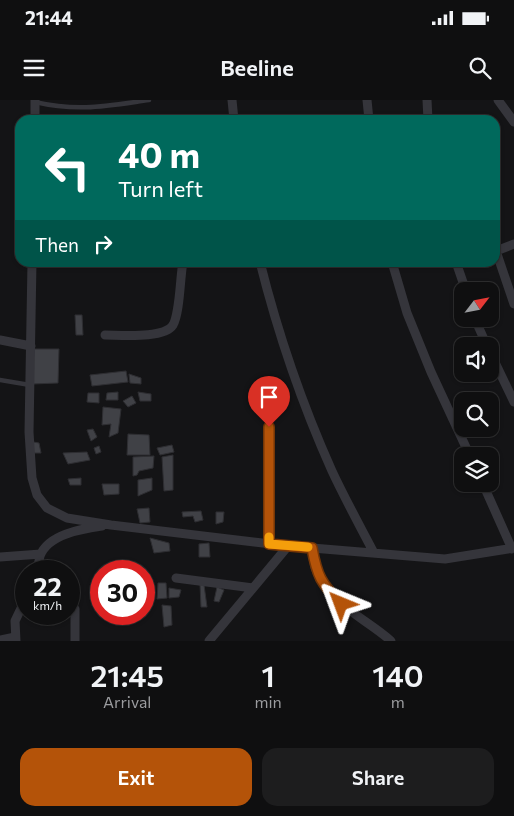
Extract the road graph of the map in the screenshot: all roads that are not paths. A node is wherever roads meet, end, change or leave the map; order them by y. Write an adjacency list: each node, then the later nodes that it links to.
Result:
1 (149, 100): 6 (lane)
2 (232, 100): 8 (street)
3 (368, 100): 9 (street)
4 (427, 100): 10 (street)
5 (498, 100): 11 (street)
6 (35, 101): 7 (street)
7 (35, 115)
8 (234, 115)
9 (369, 115)
10 (428, 115)
11 (514, 122)
12 (514, 244): 13 (street)
13 (500, 249)
14 (500, 262): 21 (street)
15 (32, 267): 24 (street)
16 (182, 267): 22 (street)
17 (261, 267): 37 (street)
18 (394, 267): 30 (street)
19 (458, 267): 20 (street)
20 (463, 282)
21 (514, 304)
22 (105, 335)
23 (0, 340): 24 (street)
24 (31, 346): 27 (street)
25 (499, 371): 28 (street)
26 (0, 380): 27 (lane)
27 (30, 385): 32 (street)
28 (514, 402)
29 (269, 427): 33 (street)
30 (466, 447)
31 (487, 492): 36 (street)
32 (111, 525): 33 (street); 38 (street)
33 (269, 544): 34 (street)
34 (288, 546): 35 (street); 42 (street)
35 (312, 548): 37 (street); 49 (street)
36 (513, 548): 37 (street)
37 (374, 553)
38 (41, 554): 39 (street); 40 (street)
39 (0, 557)
40 (40, 560)
41 (176, 578): 42 (street)
42 (253, 588): 48 (street)
43 (15, 625): 45 (street)
44 (75, 625): 47 (street)
45 (16, 639): 46 (street)
46 (0, 640)
47 (75, 641)
48 (209, 641)
49 (391, 641)

